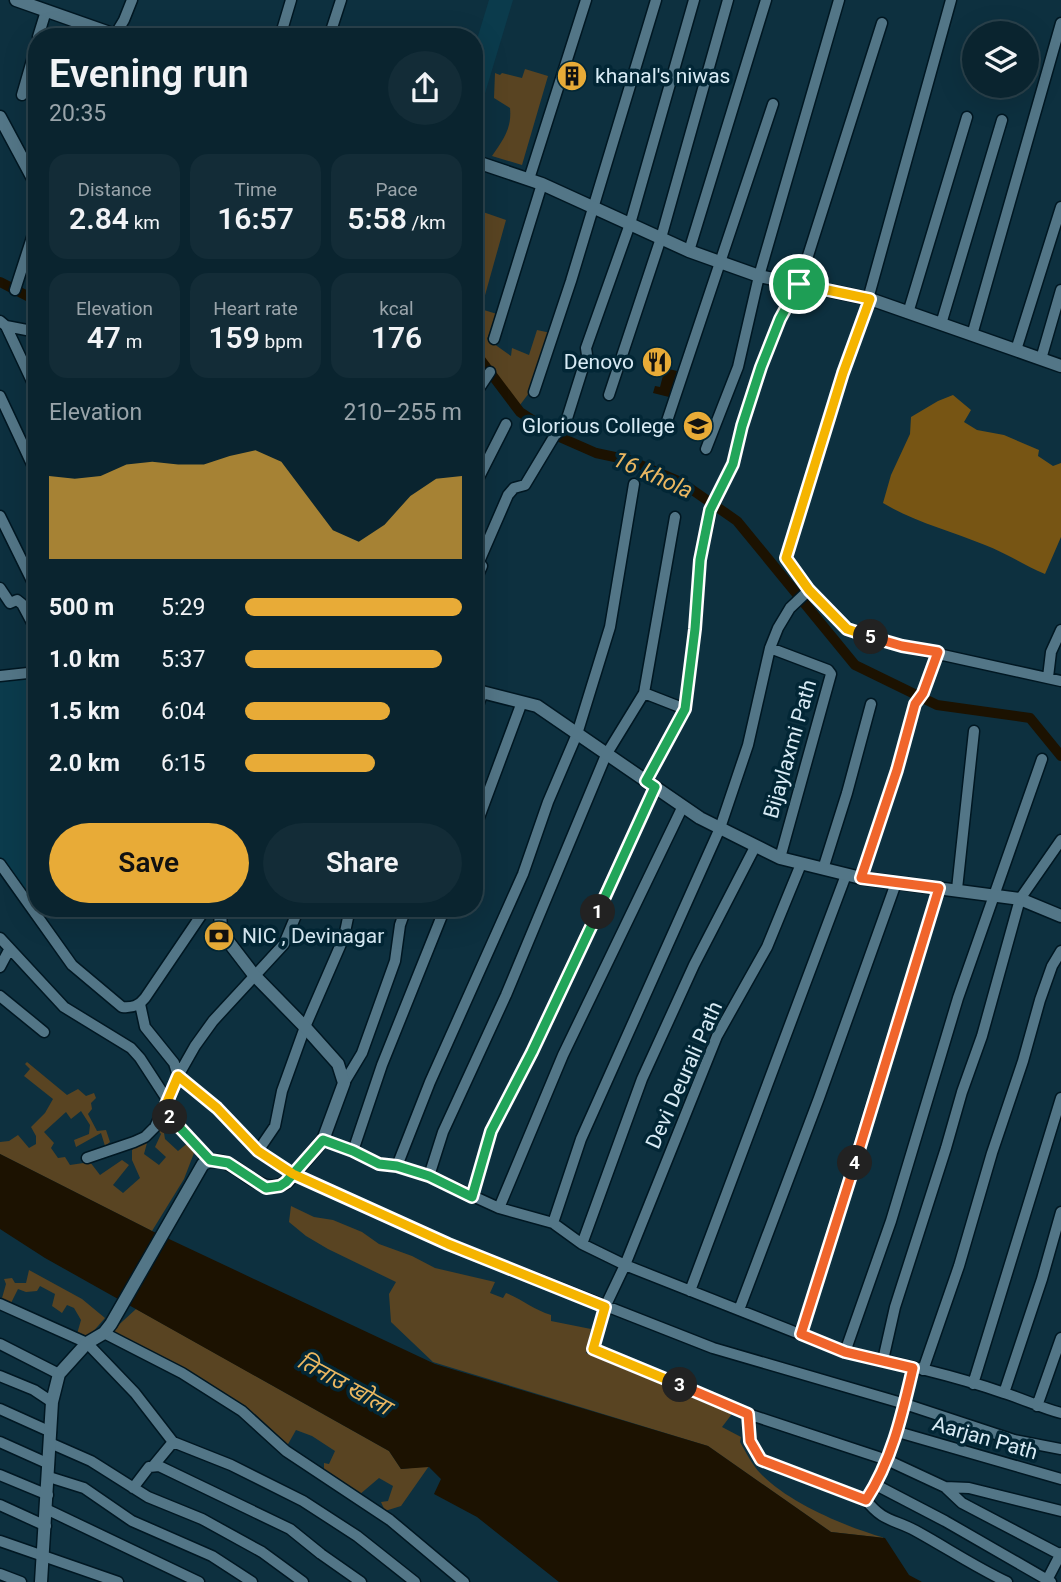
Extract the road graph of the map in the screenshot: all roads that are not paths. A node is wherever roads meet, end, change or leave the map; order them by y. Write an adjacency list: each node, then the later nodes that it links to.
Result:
1 (16, 0): 12 (street)
2 (132, 0): 17 (street)
3 (291, 0): 18 (street)
4 (341, 0): 19 (street)
5 (586, 0): 28 (street)
6 (656, 0): 31 (street)
7 (694, 0): 32 (street)
8 (728, 0): 33 (street)
9 (766, 0): 35 (street)
10 (839, 0): 37 (street)
11 (951, 0): 41 (street)
12 (46, 10): 15 (street); 16 (street)
13 (882, 23): 38 (street)
14 (1061, 23): 46 (street)
15 (41, 28)
16 (87, 28)
17 (121, 28)
18 (283, 28)
19 (332, 28)
20 (28, 74): 21 (street)
21 (22, 95)
22 (773, 104): 36 (street)
23 (967, 117): 42 (street)
24 (1002, 120): 44 (street)
25 (1, 121): 27 (street)
26 (483, 167): 28 (street)
27 (28, 170)
28 (529, 179): 29 (street)
29 (542, 184): 31 (street); 47 (street)
30 (1061, 207): 48 (street)
31 (593, 208): 32 (street); 54 (street)
32 (630, 224): 33 (street); 65 (street)
33 (661, 238): 35 (street); 55 (street)
34 (28, 250): 39 (street)
35 (689, 251): 36 (street)
36 (719, 261): 37 (street); 57 (street)
37 (760, 276): 38 (street); 59 (street)
38 (799, 284): 41 (street); 81 (street)
39 (15, 290)
40 (1061, 290): 49 (street)
41 (869, 299): 42 (street); 68 (street)
42 (908, 313): 44 (street)
43 (3, 324): 45 (street); 52 (street)
44 (941, 324): 46 (street)
45 (28, 330)
46 (972, 335): 48 (street)
47 (494, 339)
48 (1016, 350): 49 (street)
49 (1041, 359): 50 (street)
50 (1061, 366)
51 (489, 372): 53 (street)
52 (28, 373)
53 (483, 382)
54 (534, 392)
55 (609, 395)
56 (0, 396): 60 (street)
57 (667, 421)
58 (506, 424): 61 (street)
59 (706, 449)
60 (28, 456)
61 (483, 469)
62 (634, 484): 83 (street)
63 (0, 516): 66 (street)
64 (675, 517): 78 (street)
65 (483, 552)
66 (28, 573)
67 (0, 588): 69 (street)
68 (806, 593): 71 (street); 72 (street)
69 (28, 615)
70 (1061, 630): 75 (street)
71 (771, 648): 89 (street); 92 (street, Bijaylaxmi Path)
72 (938, 652): 75 (street); 97 (street)
73 (28, 672): 74 (street)
74 (2, 673)
75 (1048, 677): 76 (street)
76 (1061, 681)
77 (483, 692): 79 (street)
78 (644, 693): 81 (street); 84 (street)
79 (522, 702): 83 (street); 87 (street)
80 (871, 704): 95 (street)
81 (685, 709): 86 (street)
82 (974, 731): 100 (street)
83 (577, 734): 84 (street); 130 (street)
84 (606, 755): 86 (street); 132 (street)
85 (1042, 759): 101 (street)
86 (650, 784): 88 (street); 133 (street)
87 (483, 807)
88 (683, 807): 89 (street); 134 (street)
89 (720, 828): 91 (street); 136 (street)
90 (1061, 841): 102 (street)
91 (755, 847): 92 (street); 137 (street)
92 (780, 858): 94 (street)
93 (0, 864): 103 (street)
94 (801, 864): 95 (street); 138 (street, Devi Deurali Path)
95 (822, 869): 96 (street)
96 (846, 875): 97 (street); 139 (street)
97 (861, 878): 98 (street)
98 (896, 883): 99 (street); 142 (street)
99 (939, 888): 100 (street); 144 (street)
100 (957, 889): 101 (street)
101 (993, 895): 102 (street); 148 (street)
102 (1020, 899): 104 (street); 149 (street)
103 (28, 903)
104 (1061, 916)
105 (38, 917): 118 (street)
106 (200, 917): 118 (street)
107 (220, 917): 116 (street)
108 (295, 917): 116 (street)
109 (348, 917): 119 (street)
110 (403, 917): 122 (street)
111 (441, 917): 127 (street)
112 (0, 938): 113 (street)
113 (9, 950): 115 (street); 124 (street)
114 (1061, 951): 150 (street)
115 (0, 967)
116 (254, 975): 119 (street); 121 (street)
117 (0, 996): 120 (street)
118 (140, 1004): 121 (street)
119 (305, 1027): 122 (street); 126 (street)
120 (44, 1032)
121 (178, 1076): 124 (street); 126 (street)
122 (344, 1083): 125 (street)
123 (1061, 1098): 153 (street)
124 (166, 1105): 128 (street); 129 (street)
125 (323, 1140): 127 (street); 131 (street)
126 (258, 1151): 131 (street)
127 (353, 1151): 130 (street)
128 (87, 1158)
129 (210, 1160): 131 (street); 143 (street)
130 (397, 1166): 132 (street)
131 (293, 1174): 141 (street)
132 (429, 1176): 133 (street)
133 (472, 1197): 134 (street)
134 (499, 1208): 136 (street)
135 (1061, 1212): 154 (street)
136 (553, 1223): 137 (street)
137 (582, 1244): 138 (street)
138 (625, 1265): 139 (street); 141 (street, Devi Deurali Path)
139 (690, 1291): 142 (street)
140 (0, 1304): 146 (street)
141 (605, 1307): 156 (street); 160 (street, Devi Deurali Path)
142 (738, 1310): 144 (street)
143 (108, 1328): 146 (street); 193 (street)
144 (801, 1334): 148 (street)
145 (1061, 1338): 157 (street)
146 (87, 1343): 151 (street); 164 (street)
147 (0, 1344): 151 (street)
148 (845, 1352): 149 (street)
149 (883, 1360): 150 (street)
150 (918, 1369): 153 (street); 156 (street)
151 (59, 1374): 155 (street)
152 (0, 1376): 155 (street)
153 (973, 1384): 154 (street)
154 (1004, 1393): 157 (street)
155 (52, 1402): 162 (street)
156 (905, 1404): 161 (street); 165 (street)
157 (1037, 1406): 159 (street)
158 (0, 1409): 162 (street)
159 (1061, 1413)
160 (748, 1414): 166 (street); 175 (street)
161 (898, 1432): 166 (street); 170 (street, Aarjan Path)
162 (51, 1437): 168 (street); 173 (street)
163 (0, 1442): 168 (street)
164 (173, 1442): 167 (street); 192 (street)
165 (1061, 1449)
166 (887, 1460): 171 (street); 172 (street)
167 (154, 1465): 173 (street); 191 (street)
168 (49, 1471): 174 (street); 189 (street)
169 (0, 1475): 174 (street)
170 (1061, 1479)
171 (876, 1485): 175 (street); 184 (street)
172 (945, 1487): 178 (street); 181 (street)
173 (133, 1488): 190 (street)
174 (48, 1495): 177 (street)
175 (866, 1500): 194 (street)
176 (0, 1505): 179 (street)
177 (46, 1509): 179 (street); 188 (street)
178 (1061, 1511)
179 (46, 1526): 182 (street)
180 (0, 1541): 182 (street)
181 (1061, 1554): 184 (street)
182 (42, 1557): 186 (street); 187 (street)
183 (0, 1574): 185 (street)
184 (1048, 1581)
185 (21, 1582)
186 (41, 1582)
187 (118, 1582)
188 (198, 1582)
189 (252, 1582)
190 (303, 1582)
191 (361, 1582)
192 (415, 1582)
193 (464, 1582)
194 (1007, 1582)

